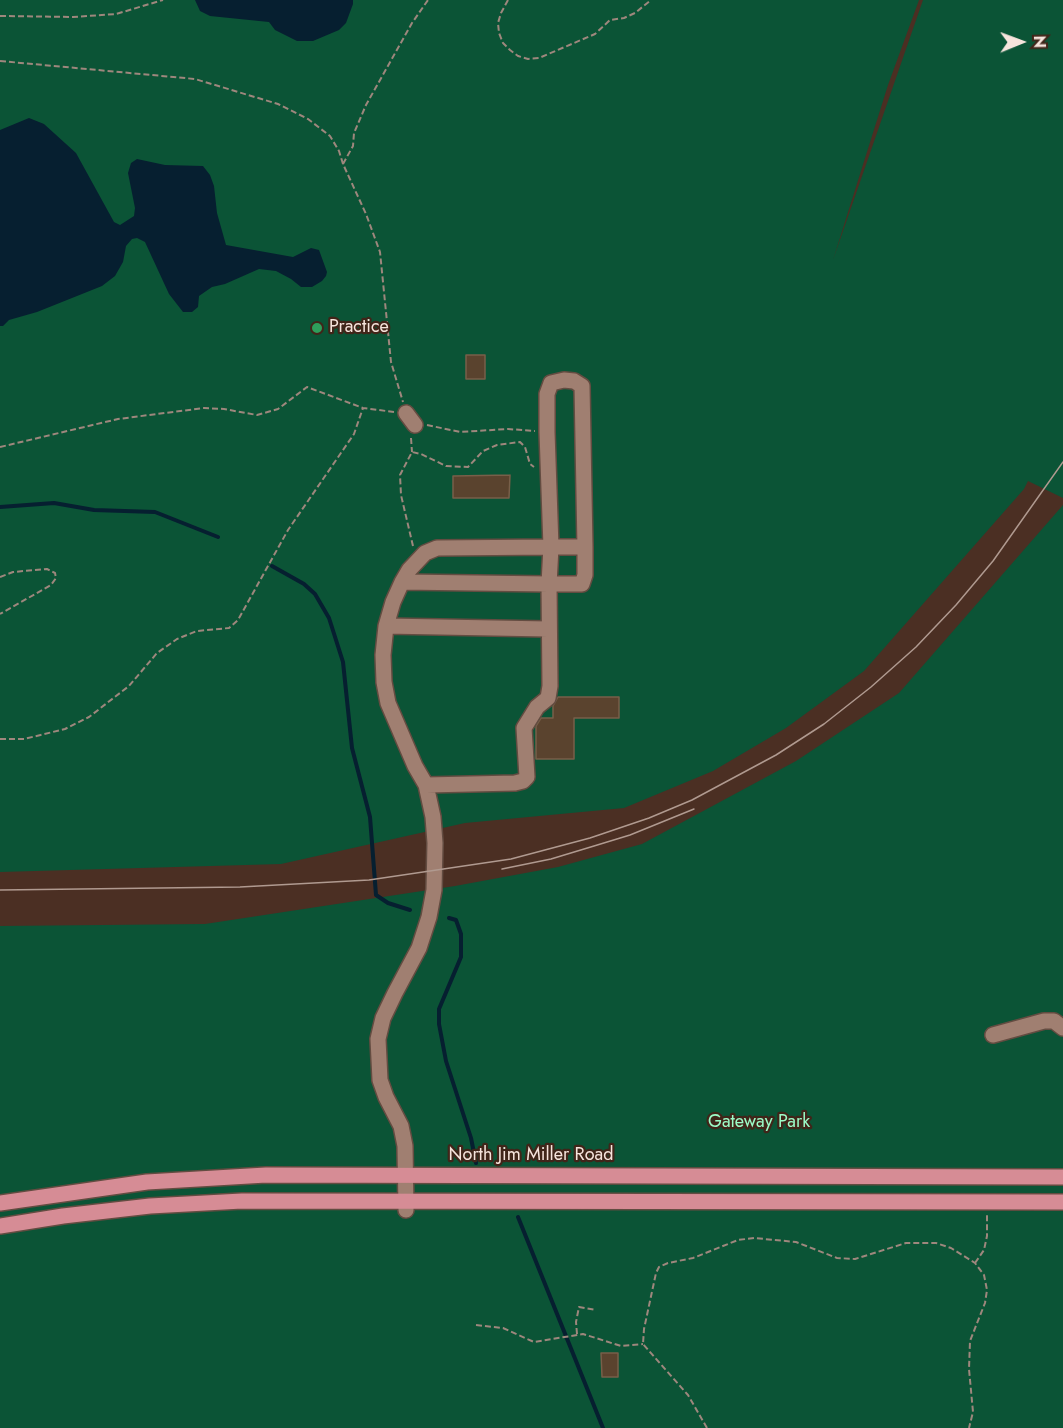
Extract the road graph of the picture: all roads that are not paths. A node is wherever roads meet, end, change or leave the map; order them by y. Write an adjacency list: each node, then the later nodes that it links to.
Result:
1 (551, 547): 2 (lane); 2 (lane); 3 (lane); 4 (lane)
2 (585, 547): 4 (lane)
3 (402, 582): 4 (lane); 5 (lane)
4 (549, 584): 6 (lane)
5 (386, 626): 6 (lane); 7 (lane)
6 (548, 629): 7 (lane)
7 (426, 785): 10 (lane)
8 (1063, 1028): 9 (lane)
9 (993, 1035)
10 (406, 1175): 11 (main road, North Jim Miller Road); 15 (main road, North Jim Miller Road); 16 (lane)
11 (860, 1176): 12 (main road, North Jim Miller Road); 13 (main road)
12 (1063, 1177)
13 (860, 1200): 14 (main road); 16 (main road)
14 (1063, 1202)
15 (0, 1203)
16 (406, 1205): 17 (main road)
17 (0, 1226)

